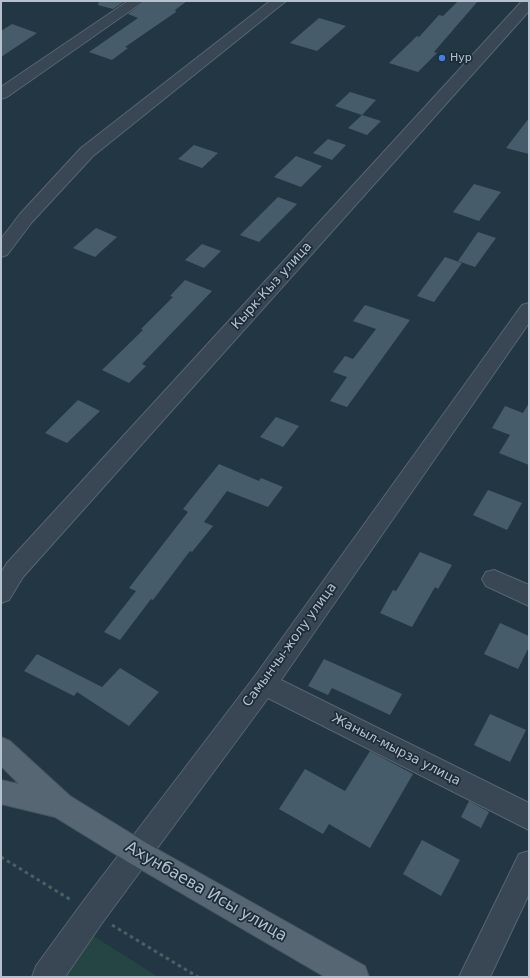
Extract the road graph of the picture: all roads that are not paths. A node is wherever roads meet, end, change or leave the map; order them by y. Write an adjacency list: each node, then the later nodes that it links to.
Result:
1 (137, 1): 4 (street)
2 (279, 1): 5 (street)
3 (529, 2): 7 (street, Кырк-Кыз улица)
4 (1, 94)
5 (1, 251)
6 (529, 309): 11 (street, Самынчы-жолу улица)
7 (8, 575): 9 (street, Кырк-Кыз улица)
8 (494, 579): 10 (street)
9 (1, 593)
10 (529, 596)
11 (264, 684): 15 (street, Жаныл-мырза улица); 16 (street, Самынчы-жолу улица)
12 (1, 749): 14 (main road, Ахунбаева Исы улица)
13 (1, 792): 14 (main road, Ахунбаева Исы улица)
14 (60, 805): 16 (main road, Ахунбаева Исы улица)
15 (529, 816)
16 (138, 853): 18 (street, Самынчы-жолу улица); 19 (main road, Ахунбаева Исы улица)
17 (529, 864): 20 (street)
18 (47, 977)
19 (354, 977)
20 (474, 977)

